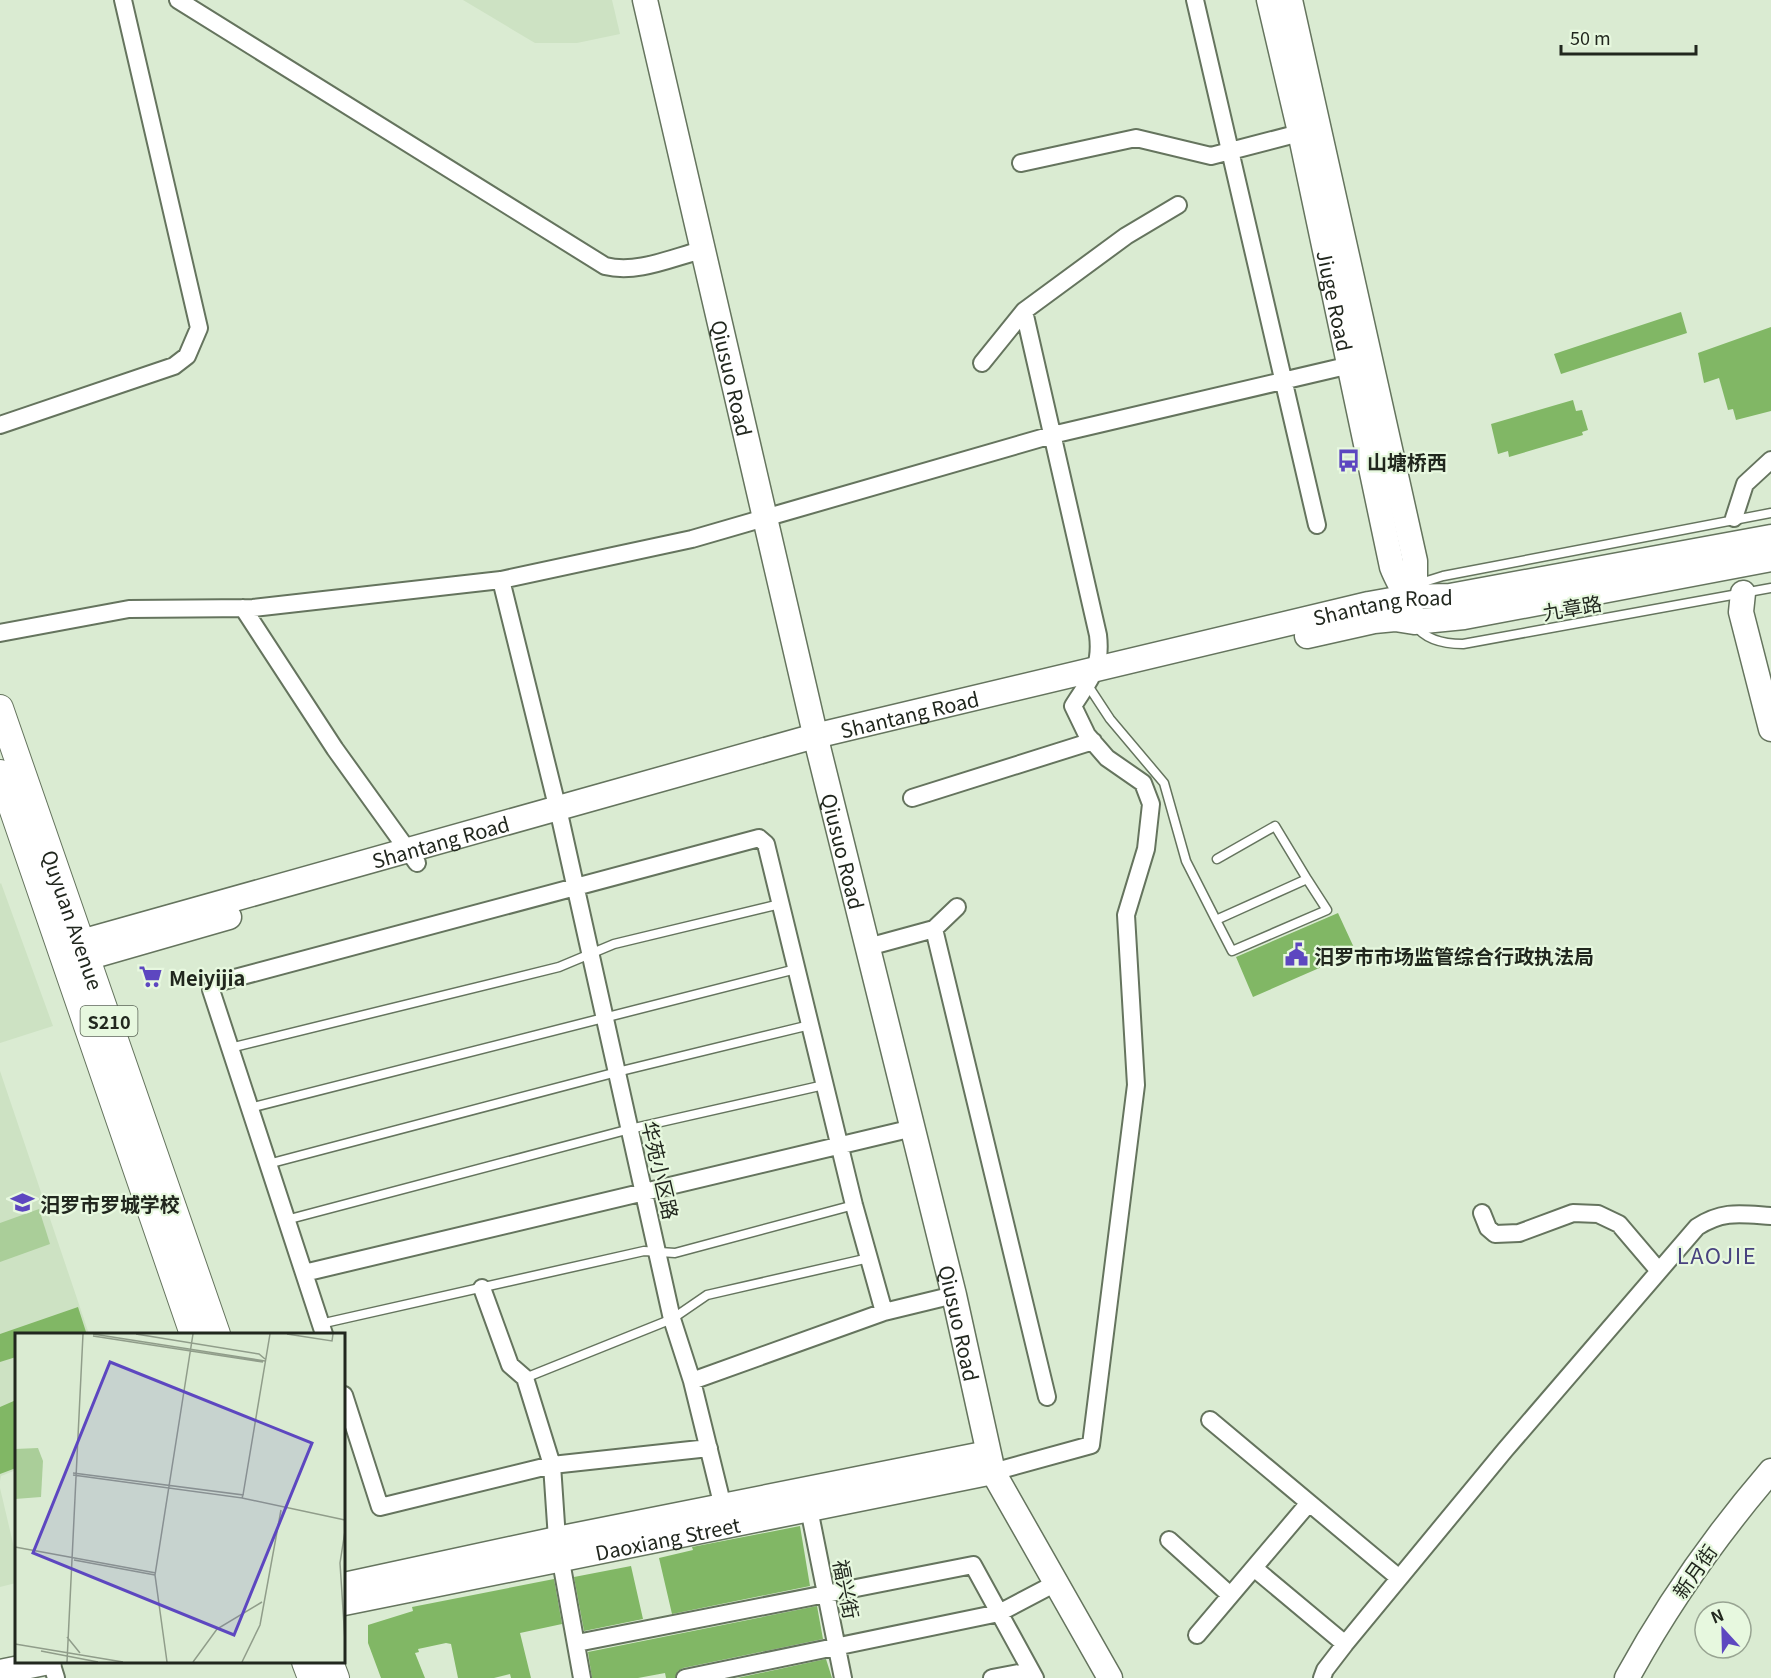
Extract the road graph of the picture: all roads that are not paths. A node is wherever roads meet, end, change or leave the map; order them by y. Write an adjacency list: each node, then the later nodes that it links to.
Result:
1 (123, 0): 16 (street)
2 (178, 0): 11 (street)
3 (645, 0): 11 (street, Qiusuo Road)
4 (1195, 0): 8 (street)
5 (1269, 0): 7 (street, Jiuge Road)
6 (1290, 0): 7 (street, Jiuge Road)
7 (1310, 130): 8 (street); 13 (street, Jiuge Road)
8 (1230, 151): 9 (street); 15 (street)
9 (1021, 163)
10 (1178, 205): 12 (street)
11 (702, 250): 21 (street, Qiusuo Road)
12 (1024, 311): 14 (street); 17 (street)
13 (1360, 362): 15 (street); 28 (street, Jiuge Road)
14 (982, 363)
15 (1283, 381): 17 (street); 22 (street)
16 (0, 425)
17 (1052, 435): 21 (street); 32 (street)
18 (1771, 459): 20 (street)
19 (1771, 513): 20 (lane)
20 (1734, 518): 28 (lane)
21 (764, 519): 25 (street); 37 (street, Qiusuo Road)
22 (1317, 525)
23 (1771, 537): 28 (street, Shantang Road)
24 (1771, 559): 30 (street, Shantang Road)
25 (501, 580): 29 (street); 40 (street, 华苑小区路)
26 (1771, 588): 27 (lane, 九章路)
27 (1743, 593): 30 (lane, 九章路); 33 (street); 35 (street)
28 (1408, 597): 30 (street, Jiuge Road); 32 (street, Shantang Road)
29 (243, 608): 31 (street); 41 (street)
30 (1413, 622): 32 (street, Shantang Road)
31 (0, 633)
32 (1092, 676): 36 (street); 37 (street, Shantang Road); 47 (lane)
33 (1771, 689)
34 (1, 716): 50 (main road, Quyuan Avenue / S210)
35 (1771, 729)
36 (1092, 741): 39 (street); 85 (street)
37 (817, 743): 40 (street, Shantang Road); 49 (street, Qiusuo Road)
38 (0, 773): 50 (main road, Quyuan Avenue / S210)
39 (912, 798)
40 (560, 815): 41 (street, Shantang Road); 44 (street, 华苑小区路)
41 (412, 857): 50 (street, Shantang Road)
42 (1216, 859): 43 (lane)
43 (1307, 879): 47 (lane); 47 (lane)
44 (576, 886): 45 (street); 51 (street, 华苑小区路); 55 (street)
45 (780, 904): 51 (lane); 52 (street)
46 (957, 907): 48 (street)
47 (1216, 920)
48 (934, 929): 49 (street); 81 (street)
49 (868, 947): 59 (street, Qiusuo Road)
50 (74, 952): 77 (main road, Quyuan Avenue / S210); 78 (main road, Quyuan Avenue / S210)
51 (591, 955): 53 (street, 华苑小区路); 55 (lane)
52 (796, 969): 53 (lane); 54 (street)
53 (605, 1016): 56 (street, 华苑小区路); 58 (lane)
54 (810, 1025): 56 (lane); 57 (street)
55 (230, 1048): 58 (street)
56 (617, 1072): 60 (street, 华苑小区路); 62 (lane)
57 (824, 1085): 60 (lane); 61 (street)
58 (249, 1108): 62 (street)
59 (913, 1128): 61 (street); 73 (street, Qiusuo Road)
60 (630, 1129): 63 (street, 华苑小区路); 67 (lane)
61 (840, 1147): 63 (street); 64 (street)
62 (268, 1164): 67 (street)
63 (644, 1192): 68 (street, 华苑小区路); 71 (street)
64 (854, 1205): 68 (lane); 69 (street)
65 (1482, 1213): 70 (street)
66 (1771, 1216): 70 (street)
67 (286, 1220): 71 (street)
68 (658, 1252): 72 (lane); 75 (street, 华苑小区路)
69 (869, 1258): 74 (street); 75 (lane)
70 (1659, 1271): 94 (street)
71 (303, 1273): 76 (street)
72 (482, 1288): 76 (lane); 79 (street)
73 (954, 1295): 74 (street); 85 (street, Qiusuo Road)
74 (884, 1311): 80 (street)
75 (672, 1319): 79 (lane); 80 (street, 华苑小区路)
76 (322, 1330)
77 (192, 1333)
78 (216, 1333)
79 (525, 1378): 86 (street)
80 (692, 1380): 84 (street, 华苑小区路)
81 (1047, 1397)
82 (345, 1398): 86 (street)
83 (1210, 1420): 88 (street)
84 (709, 1448): 86 (street); 90 (street, 华苑小区路)
85 (990, 1462): 89 (street, Daoxiang Street); 90 (street); 95 (street, Qiusuo Road)
86 (552, 1465): 92 (street)
87 (1771, 1471): 122 (street, 新月街)
88 (1308, 1504): 93 (street); 94 (street)
89 (809, 1509): 90 (street, Daoxiang Street); 97 (street, 福兴街)
90 (725, 1515): 92 (street, Daoxiang Street)
91 (1169, 1540): 98 (street)
92 (559, 1548): 96 (street); 99 (street, Daoxiang Street); 102 (street)
93 (1254, 1568): 98 (street); 103 (street)
94 (1399, 1578): 103 (street)
95 (1056, 1583): 100 (street); 120 (street, Qiusuo Road)
96 (345, 1585)
97 (826, 1594): 100 (street); 102 (street); 104 (street, 福兴街)
98 (1230, 1595): 101 (street)
99 (345, 1603)
100 (999, 1613): 104 (street); 112 (street)
101 (1197, 1635)
102 (577, 1643): 116 (street)
103 (1345, 1644): 121 (street)
104 (837, 1648): 117 (street); 118 (street, 福兴街)
105 (15, 1655): 106 (street)
106 (0, 1658)
107 (45, 1663): 111 (street)
108 (50, 1663): 113 (street)
109 (305, 1663): 114 (main road)
110 (330, 1663): 115 (main road)
111 (0, 1672)
112 (1032, 1674): 119 (street)
113 (56, 1678)
114 (311, 1678)
115 (336, 1678)
116 (582, 1678)
117 (685, 1678)
118 (843, 1678)
119 (992, 1678)
120 (1110, 1678)
121 (1322, 1678)
122 (1628, 1678)

